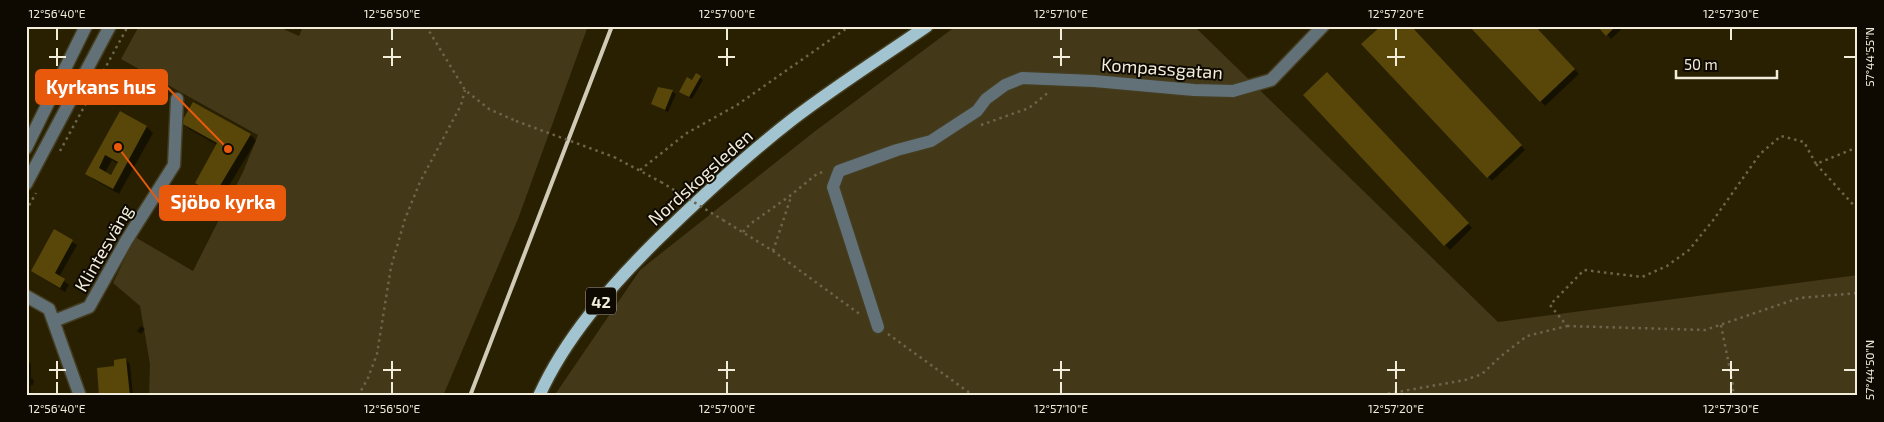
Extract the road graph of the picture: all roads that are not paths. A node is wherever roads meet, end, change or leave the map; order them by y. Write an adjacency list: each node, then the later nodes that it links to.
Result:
1 (86, 26): 6 (street)
2 (110, 26): 7 (street)
3 (927, 26): 12 (main road, Nordskogsleden / 42)
4 (1323, 26): 10 (street, Kompassgatan)
5 (177, 99): 9 (street, Klintesväng)
6 (26, 148)
7 (26, 184)
8 (26, 296): 9 (street)
9 (54, 322): 11 (street)
10 (878, 327)
11 (80, 396)
12 (539, 396)

